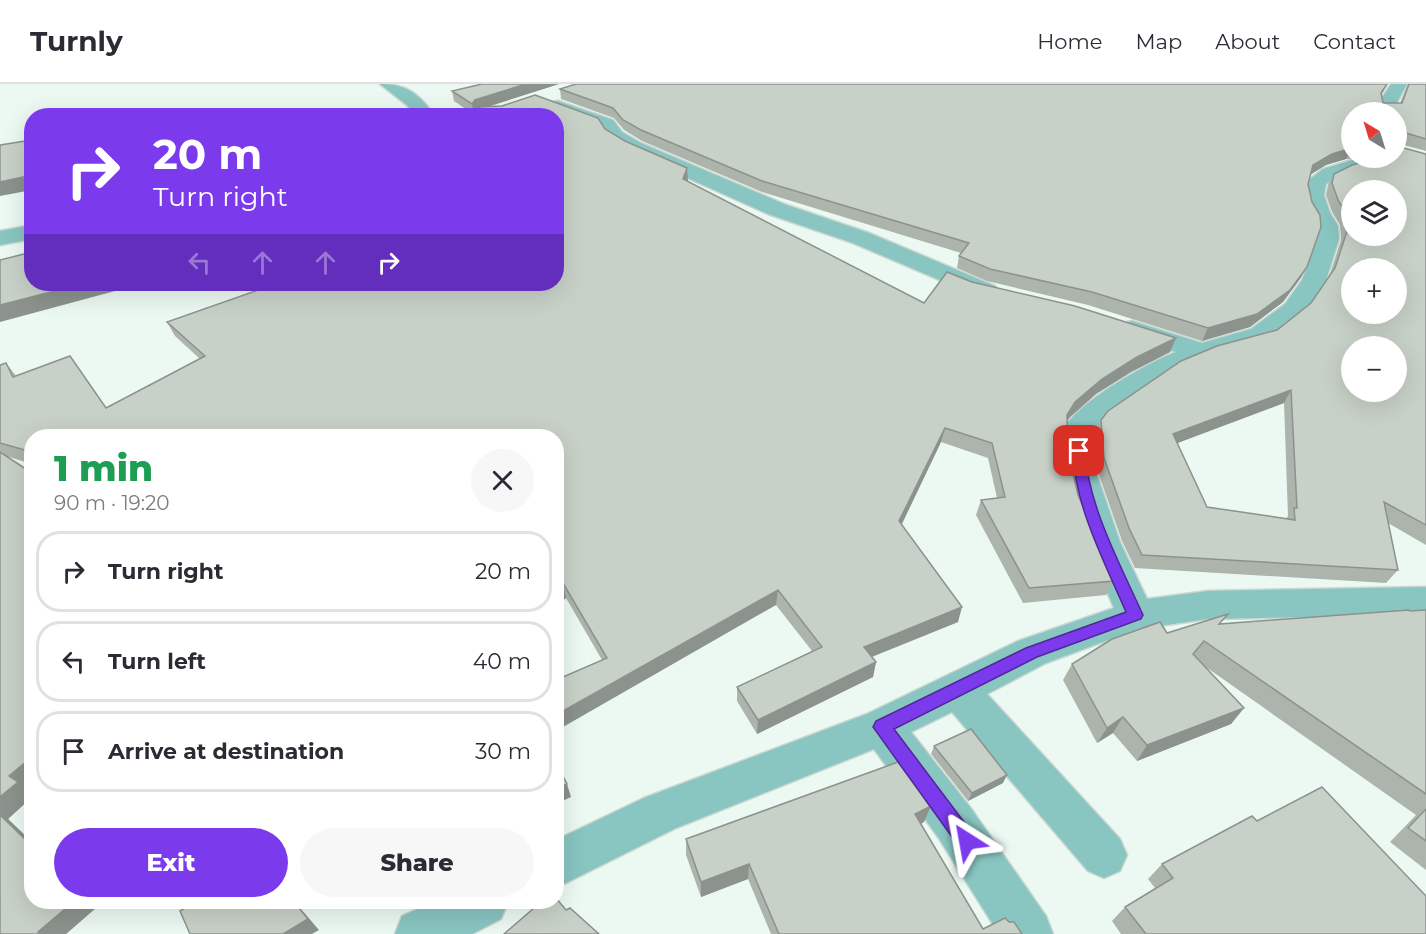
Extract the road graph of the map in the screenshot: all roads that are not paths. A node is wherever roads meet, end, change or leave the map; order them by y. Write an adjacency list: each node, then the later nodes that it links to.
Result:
1 (388, 84): 6 (street)
2 (1376, 84): 3 (street)
3 (1405, 85): 5 (street)
4 (565, 90): 10 (street)
5 (1389, 102)
6 (419, 108)
7 (1343, 168): 12 (street)
8 (24, 234): 9 (street)
9 (0, 238)
10 (1012, 297)
11 (1108, 322): 12 (street)
12 (1201, 351): 14 (street)
13 (1426, 601): 14 (street)
14 (1136, 615): 15 (street)
15 (958, 690): 16 (street); 17 (street)
16 (882, 727): 18 (street); 21 (street)
17 (1104, 855)
18 (564, 861)
19 (470, 909): 20 (street)
20 (420, 934)
21 (1028, 934)

